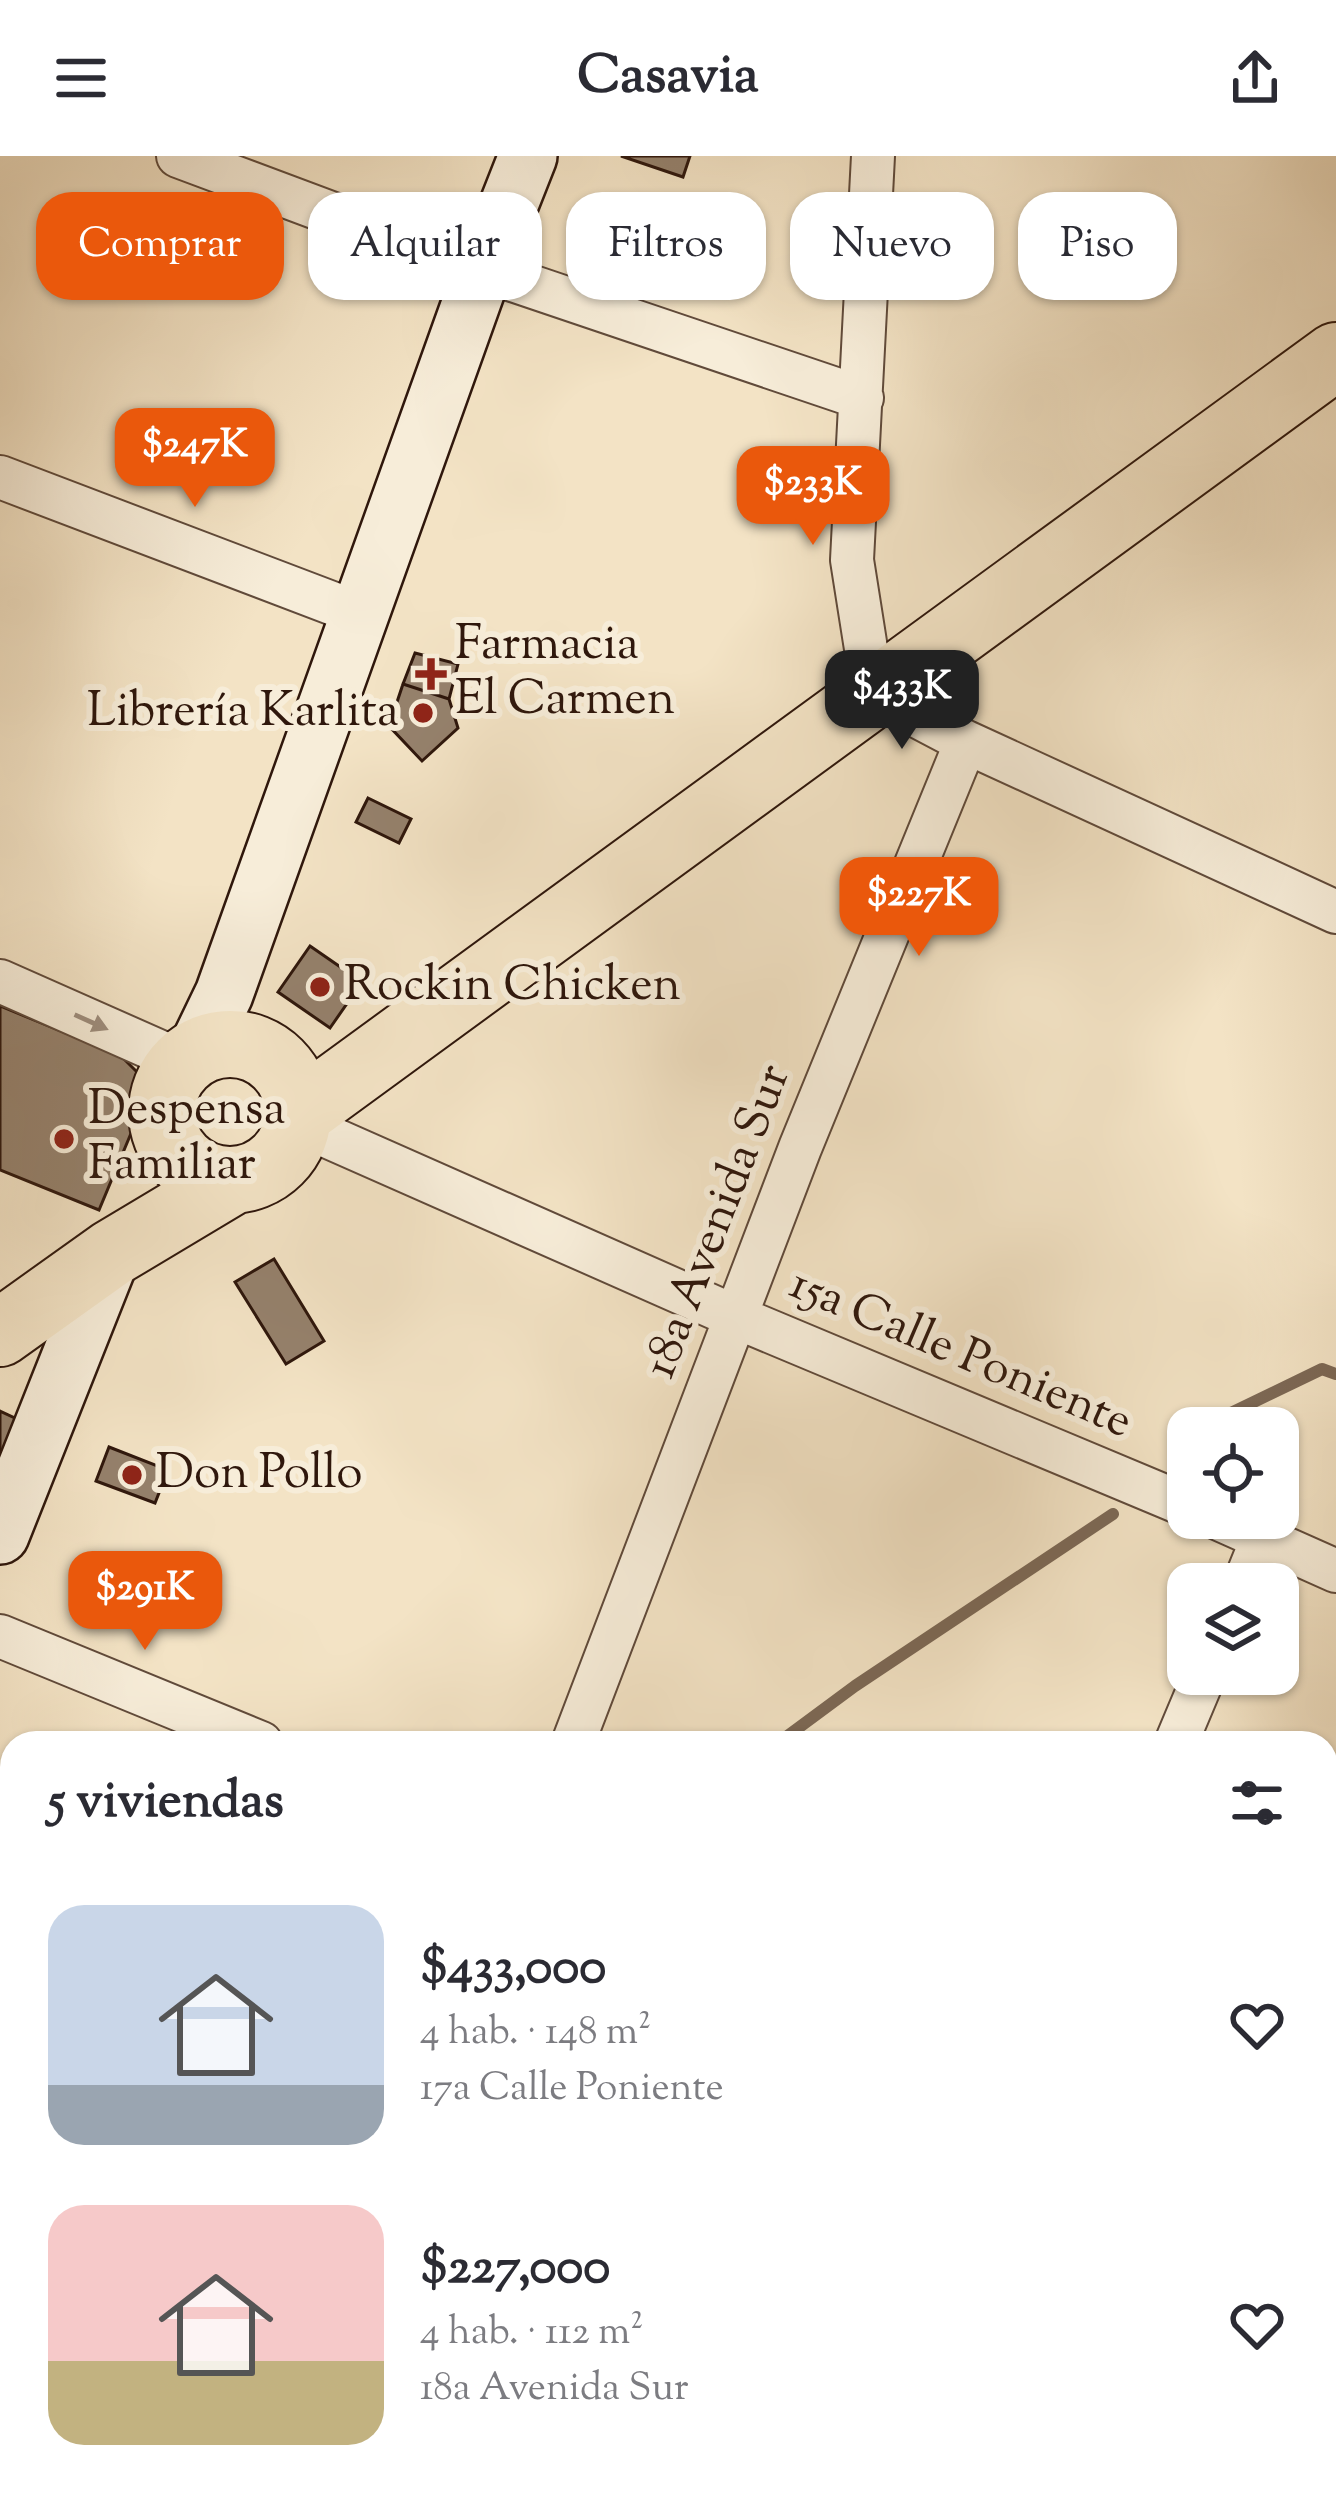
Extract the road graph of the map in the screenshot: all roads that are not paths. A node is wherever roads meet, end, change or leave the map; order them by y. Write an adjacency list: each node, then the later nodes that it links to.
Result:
1 (178, 156): 5 (street)
2 (528, 156): 4 (street)
3 (873, 156): 9 (street)
4 (514, 192)
5 (308, 204)
6 (542, 289): 9 (street)
7 (472, 300): 11 (street)
8 (1336, 356): 12 (main road)
9 (862, 398): 12 (street)
10 (0, 477): 11 (street)
11 (363, 615): 16 (street)
12 (873, 694): 13 (street); 16 (main road)
13 (967, 742): 14 (street); 19 (street, 18a Avenida Sur)
14 (1336, 912)
15 (0, 981): 16 (street, 15a Calle Poniente, one-way to 16)
16 (237, 1072): 17 (main road); 17 (main road); 18 (main road); 19 (street, 15a Calle Poniente)
17 (234, 1180): 18 (main road)
18 (112, 1253): 20 (main road); 22 (street)
19 (736, 1317): 21 (street, 15a Calle Poniente); 28 (street, 18a Avenida Sur)
20 (0, 1333)
21 (1167, 1497)
22 (0, 1535)
23 (1265, 1539): 24 (street)
24 (1336, 1570)
25 (0, 1636): 27 (street)
26 (1196, 1695): 29 (street)
27 (232, 1731)
28 (578, 1731)
29 (1181, 1731)

